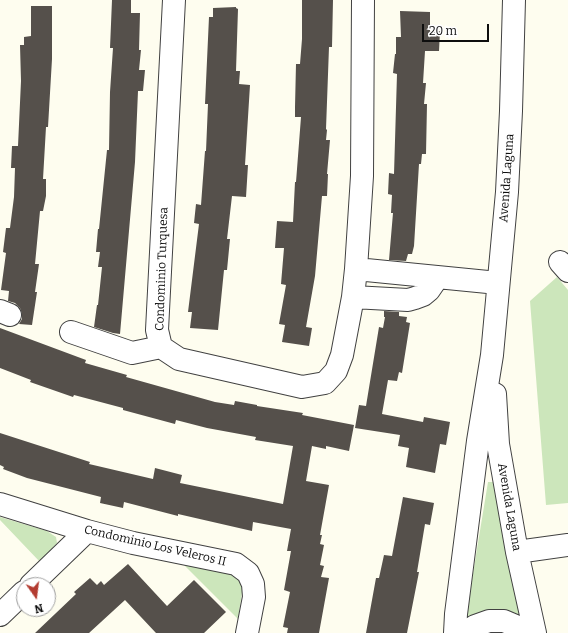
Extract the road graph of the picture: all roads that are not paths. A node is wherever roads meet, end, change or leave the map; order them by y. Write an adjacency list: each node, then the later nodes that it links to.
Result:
1 (174, 0): 9 (street, Condominio Turquesa)
2 (363, 0): 4 (street, Condominio Turquesa)
3 (514, 0): 6 (street, Avenida Laguna)
4 (356, 269): 5 (street); 7 (street, Condominio Turquesa)
5 (438, 277): 6 (street); 7 (street)
6 (498, 282): 10 (street, Avenida Laguna)
7 (353, 297): 9 (street, Condominio Turquesa)
8 (71, 332): 9 (street)
9 (161, 347)
10 (492, 355): 14 (street, Avenida Laguna); 19 (street, Avenida Laguna)
11 (0, 504): 12 (street, Condominio Los Veleros II)
12 (87, 531): 15 (street); 18 (street, Condominio Los Veleros II)
13 (568, 545): 14 (street)
14 (517, 552): 22 (street, Avenida Laguna)
15 (39, 577)
16 (16, 600): 17 (street)
17 (0, 615)
18 (247, 633)
19 (454, 633)
20 (465, 633): 21 (street)
21 (526, 633)
22 (535, 633)

